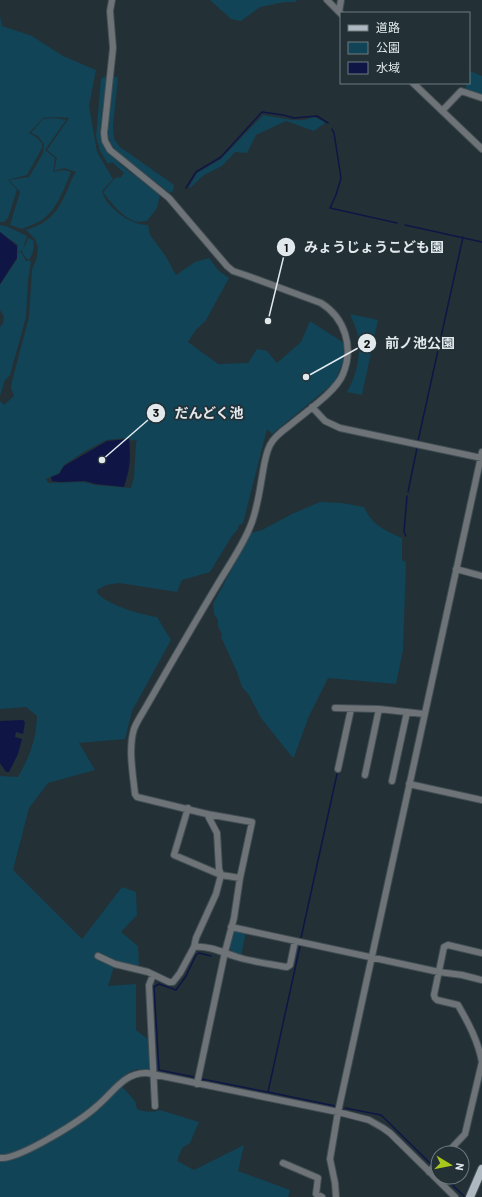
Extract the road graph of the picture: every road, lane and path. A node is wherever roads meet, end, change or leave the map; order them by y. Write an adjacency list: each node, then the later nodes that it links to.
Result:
1 (112, 0): 10 (street)
2 (327, 0): 5 (street)
3 (341, 0): 4 (street)
4 (340, 12)
5 (340, 13)
6 (414, 84): 8 (street)
7 (482, 98): 8 (street)
8 (442, 111): 9 (street)
9 (482, 149)
10 (312, 407): 11 (street); 24 (street)
11 (482, 456): 12 (street)
12 (456, 569): 13 (street); 18 (street)
13 (482, 576)
14 (335, 708): 15 (street)
15 (351, 709): 16 (street); 19 (street)
16 (379, 709): 17 (street); 20 (street)
17 (407, 712): 18 (street); 21 (street)
18 (424, 714): 22 (street)
19 (338, 769)
20 (365, 775)
21 (392, 781)
22 (409, 784): 23 (street); 34 (street)
23 (482, 800)
24 (188, 808): 25 (street); 26 (street)
25 (207, 814): 26 (street); 27 (street)
26 (221, 875): 27 (street); 30 (street)
27 (240, 878): 28 (street)
28 (231, 927): 29 (street); 31 (street)
29 (295, 941): 31 (street); 34 (street)
30 (194, 947): 31 (street); 36 (street)
31 (225, 952): 39 (street)
32 (482, 953): 35 (street)
33 (98, 956): 36 (street)
34 (372, 957): 35 (street); 41 (street)
35 (439, 972): 37 (street); 42 (street)
36 (153, 975): 38 (street)
37 (482, 980)
38 (154, 1074): 39 (street); 40 (street); 43 (street)
39 (197, 1084): 41 (street)
40 (155, 1106)
41 (338, 1112): 45 (street); 49 (street)
42 (455, 1145)
43 (0, 1158)
44 (283, 1163): 48 (street)
45 (430, 1164)
46 (482, 1169): 51 (main road)
47 (447, 1185): 50 (street)
48 (322, 1197)
49 (336, 1197)
50 (455, 1197)
51 (470, 1197)

